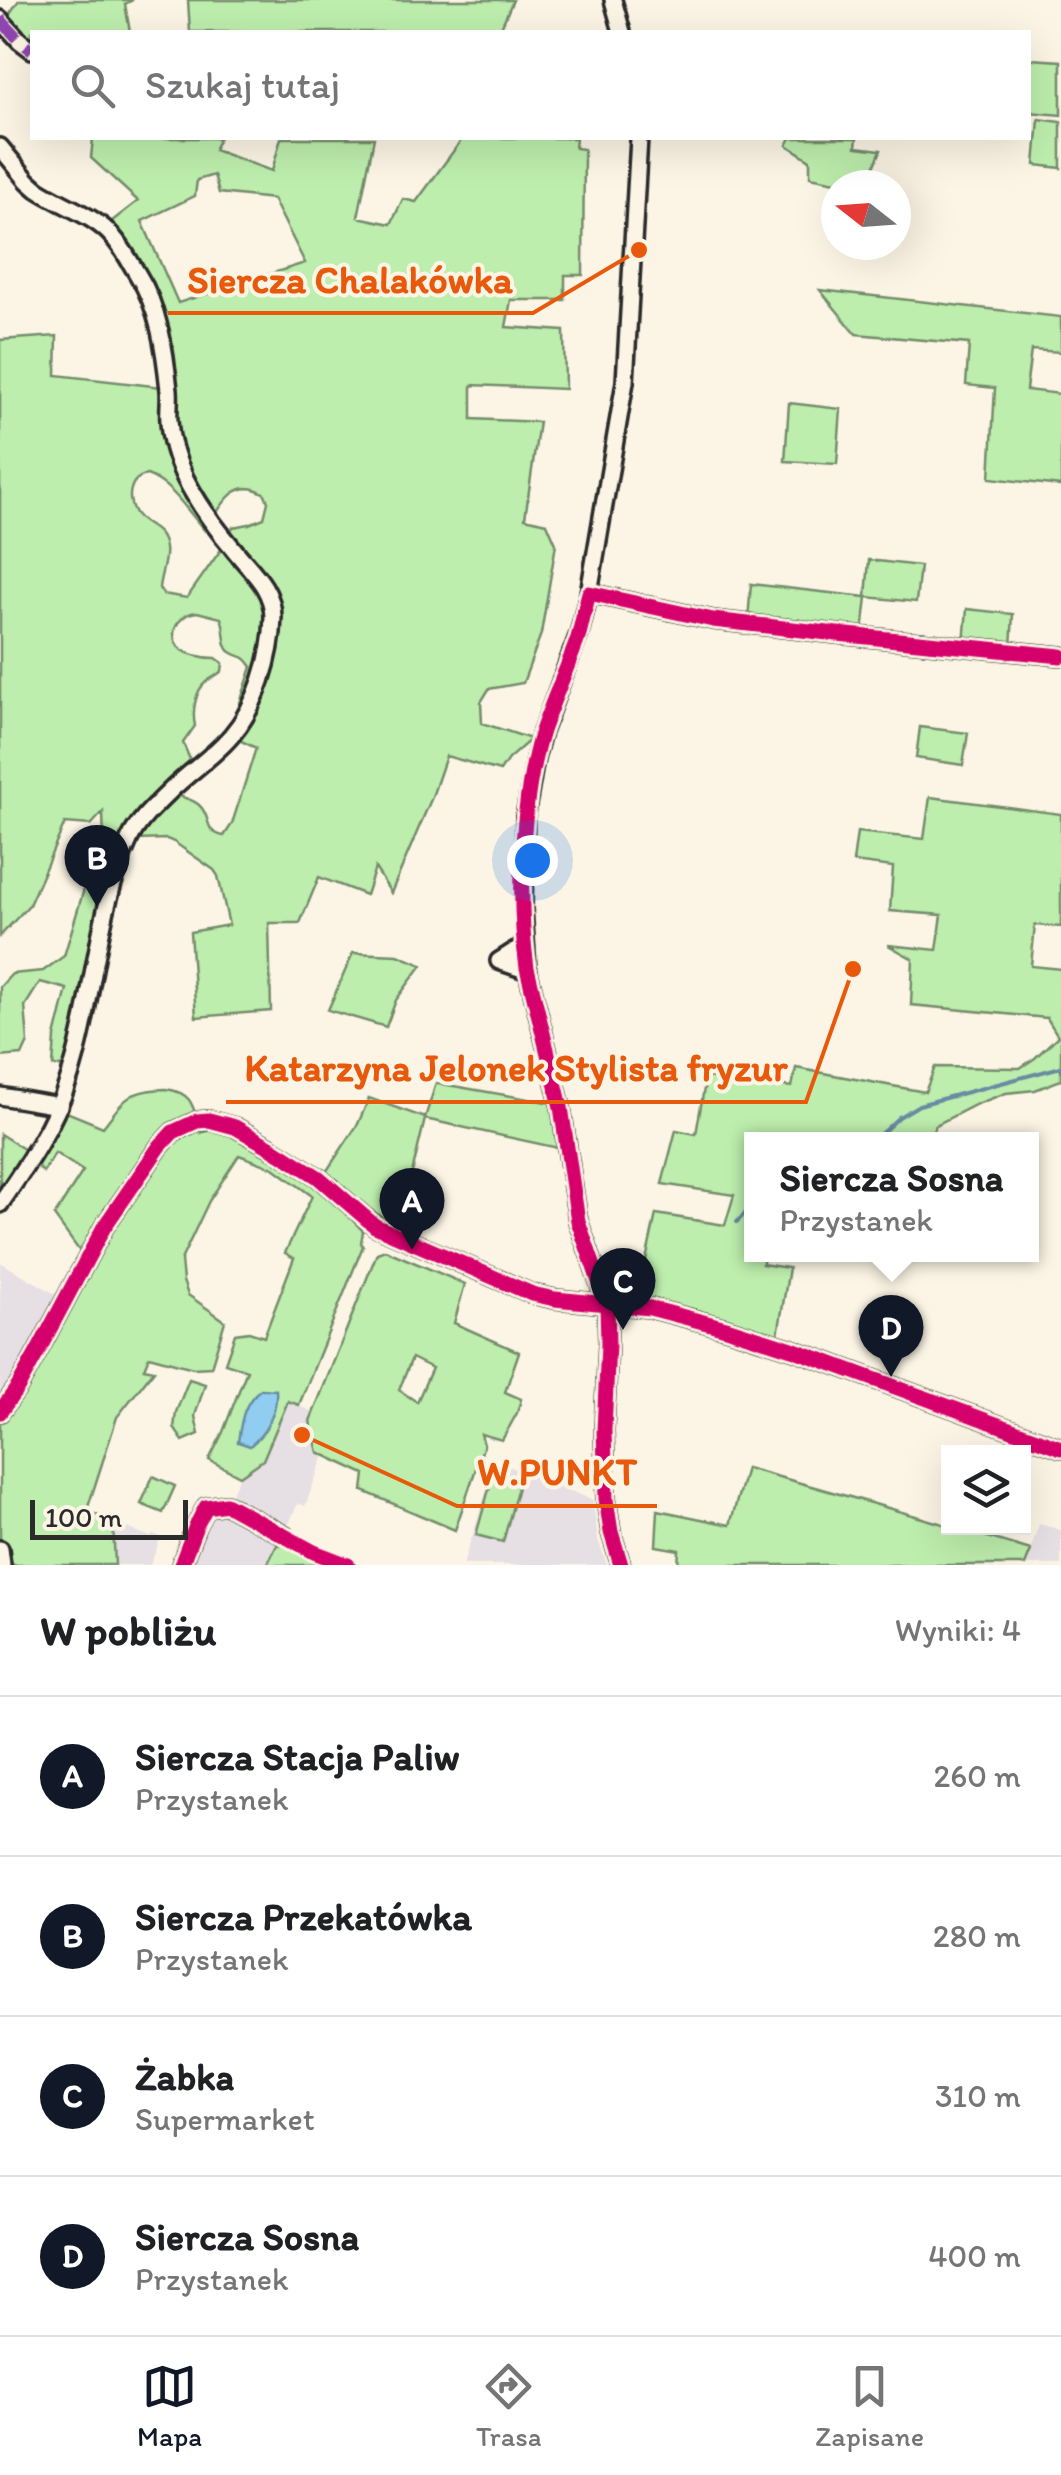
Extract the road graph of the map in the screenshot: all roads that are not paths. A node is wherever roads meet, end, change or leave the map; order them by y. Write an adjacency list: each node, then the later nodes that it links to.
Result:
1 (613, 0): 3 (street)
2 (0, 20): 4 (street)
3 (621, 30)
4 (30, 48)
5 (639, 140): 7 (street)
6 (0, 147): 12 (street)
7 (589, 593): 8 (street); 9 (street)
8 (1061, 656)
9 (524, 945): 10 (street); 10 (street)
10 (528, 972): 14 (street)
11 (0, 1096): 12 (street)
12 (59, 1106): 13 (street)
13 (0, 1204)
14 (607, 1304): 15 (street); 16 (street); 21 (street)
15 (0, 1412)
16 (1061, 1448)
17 (285, 1536): 20 (street)
18 (0, 1548): 19 (street)
19 (2, 1565)
20 (181, 1565)
21 (621, 1565)

